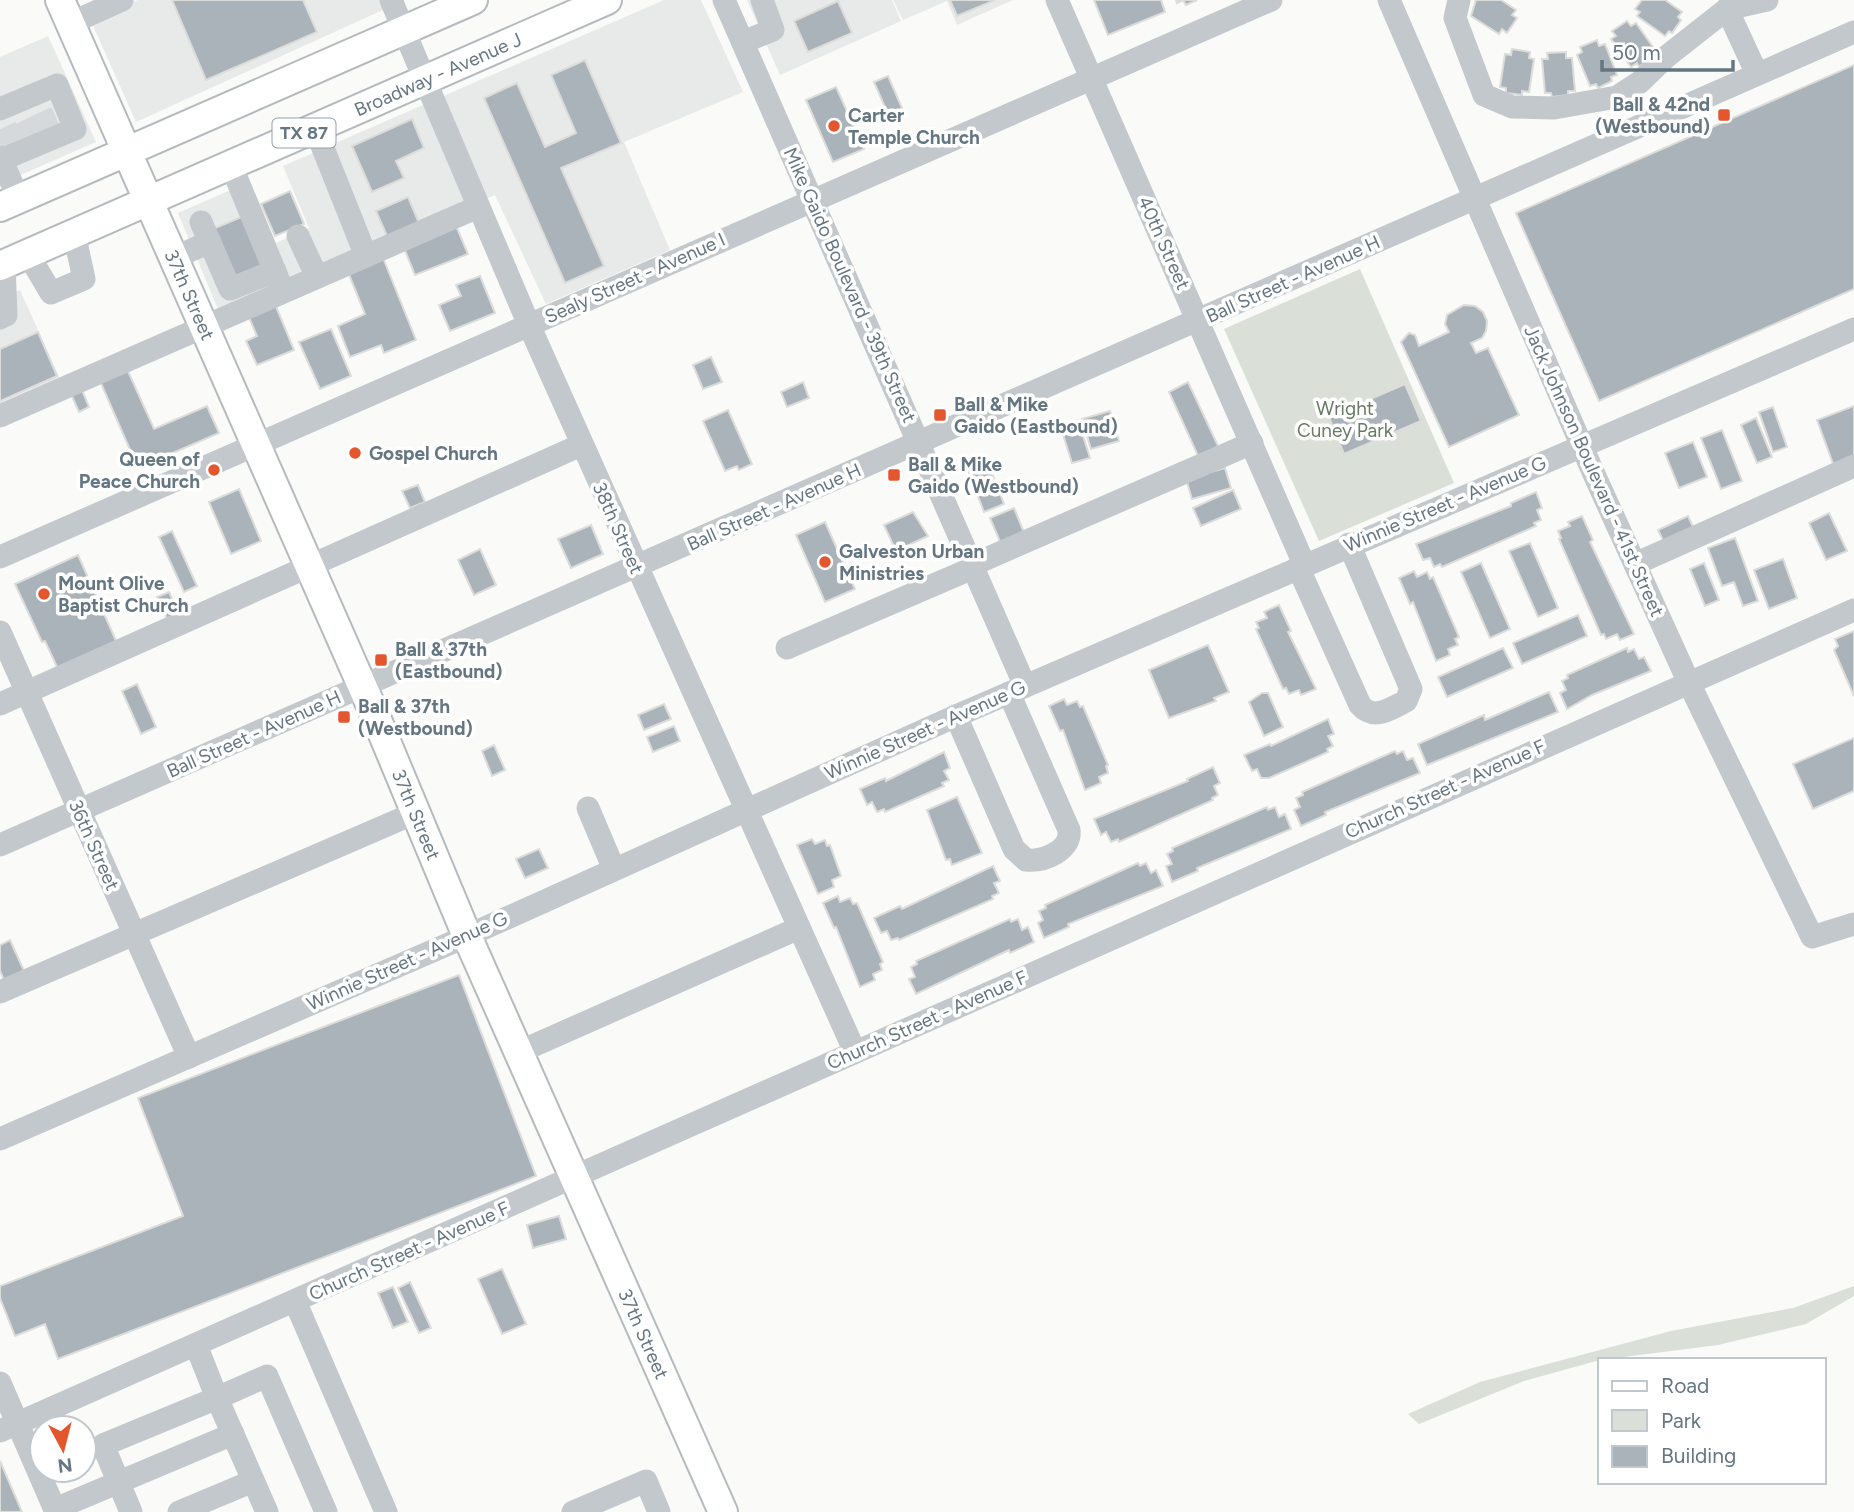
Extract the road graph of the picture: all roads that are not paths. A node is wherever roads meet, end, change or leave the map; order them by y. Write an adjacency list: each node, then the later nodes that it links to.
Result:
1 (122, 0): 13 (street)
2 (391, 0): 14 (street, 38th Street)
3 (473, 0): 14 (main road, TX 87)
4 (607, 0): 18 (main road, Broadway - Avenue J / TX 87)
5 (724, 0): 16 (street, Mike Gaido Boulevard - 39th Street)
6 (1057, 0): 19 (street, 40th Street)
7 (1389, 0): 24 (street, Jack Johnson Boulevard - 41st Street)
8 (1459, 0): 12 (street)
9 (1767, 0): 12 (street)
10 (769, 3): 16 (street)
11 (1257, 3): 19 (street, Sealy Street - Avenue I)
12 (1727, 9): 17 (street)
13 (66, 11): 22 (main road, 37th Street)
14 (405, 30): 18 (street, 38th Street); 22 (main road, TX 87)
15 (1854, 32): 17 (street, Ball Street - Avenue H)
16 (743, 42): 26 (street, Mike Gaido Boulevard - 39th Street)
17 (1757, 74): 24 (street, Ball Street - Avenue H)
18 (426, 79): 21 (main road, Broadway - Avenue J / TX 87); 28 (street, 38th Street)
19 (1091, 79): 26 (street, Sealy Street - Avenue I); 38 (street, 40th Street)
20 (29, 126): 27 (street)
21 (315, 128): 23 (main road, Broadway - Avenue J / TX 87); 31 (street)
22 (128, 151): 25 (main road, 37th Street); 27 (main road, TX 87)
23 (231, 165): 25 (main road, Broadway - Avenue J / TX 87); 35 (street)
24 (1475, 198): 38 (street, Ball Street - Avenue H); 47 (street, Jack Johnson Boulevard - 41st Street)
25 (149, 201): 29 (main road, Broadway - Avenue J / TX 87); 32 (main road, 37th Street)
26 (813, 201): 39 (street, Sealy Street - Avenue I); 45 (street, Mike Gaido Boulevard - 39th Street)
27 (9, 203)
28 (478, 207): 31 (street); 39 (street, 38th Street)
29 (74, 233): 33 (main road, Broadway - Avenue J / TX 87); 33 (street)
30 (298, 236): 34 (street)
31 (366, 256): 34 (street)
32 (173, 258): 36 (street); 40 (main road, 37th Street)
33 (11, 261): 37 (street)
34 (317, 277): 35 (street)
35 (279, 281): 36 (street)
36 (235, 300): 40 (street)
37 (0, 318)
38 (1198, 321): 43 (street, 40th Street); 45 (street, Ball Street - Avenue H)
39 (529, 325): 44 (street, 38th Street); 46 (street, Sealy Street - Avenue I)
40 (202, 327): 42 (street); 46 (main road, 37th Street)
41 (1854, 328): 47 (street, Winnie Street - Avenue G)
42 (0, 416)
43 (1252, 443): 52 (street, 40th Street); 53 (street)
44 (581, 444): 54 (street); 55 (street, 38th Street)
45 (919, 444): 53 (street, Mike Gaido Boulevard - 39th Street); 55 (street, Ball Street - Avenue H)
46 (255, 446): 50 (street, Sealy Street - Avenue I); 54 (main road, 37th Street)
47 (1581, 446): 49 (street, Winnie Street - Avenue G); 51 (street, Jack Johnson Boulevard - 41st Street)
48 (1854, 466): 51 (street)
49 (1349, 544): 52 (street, Winnie Street - Avenue G); 52 (street, 40th Street)
50 (0, 557)
51 (1635, 564): 59 (street, Jack Johnson Boulevard - 41st Street)
52 (1301, 565): 61 (street, Winnie Street - Avenue G)
53 (973, 566): 58 (street); 61 (street, Mike Gaido Boulevard - 39th Street)
54 (309, 568): 60 (main road, 37th Street); 62 (street)
55 (636, 568): 60 (street, Ball Street - Avenue H); 67 (street, 38th Street)
56 (1854, 610): 59 (street, Church Street - Avenue F)
57 (0, 632): 62 (street, 36th Street)
58 (787, 648)
59 (1689, 683): 71 (street, Jack Johnson Boulevard - 41st Street); 77 (street, Church Street - Avenue F)
60 (362, 686): 66 (street, Ball Street - Avenue H); 68 (main road, 37th Street)
61 (1017, 690): 64 (street, Winnie Street - Avenue G); 64 (street, Mike Gaido Boulevard - 39th Street)
62 (26, 692): 63 (street); 66 (street, 36th Street)
63 (0, 704)
64 (956, 716): 67 (street, Winnie Street - Avenue G)
65 (588, 808): 70 (street)
66 (79, 810): 69 (street, Ball Street - Avenue H); 73 (street, 36th Street)
67 (745, 810): 70 (street, Winnie Street - Avenue G); 72 (street, 38th Street)
68 (415, 813): 73 (street); 74 (main road, 37th Street)
69 (0, 845)
70 (614, 867): 74 (street, Winnie Street - Avenue G)
71 (1854, 924)
72 (799, 928): 76 (street); 77 (street, 38th Street)
73 (133, 932): 75 (street); 78 (street, 36th Street)
74 (467, 936): 76 (main road, 37th Street); 78 (street, Winnie Street - Avenue G)
75 (0, 992)
76 (519, 1052): 80 (main road, 37th Street)
77 (855, 1052): 80 (street, Church Street - Avenue F)
78 (189, 1057): 79 (street, Winnie Street - Avenue G)
79 (0, 1139)
80 (576, 1177): 81 (street, Church Street - Avenue F); 98 (main road, 37th Street)
81 (295, 1301): 82 (street, Church Street - Avenue F); 95 (street)
82 (196, 1345): 84 (street); 85 (street, Church Street - Avenue F)
83 (0, 1383): 85 (street)
84 (217, 1398): 86 (street); 88 (street); 94 (street)
85 (9, 1427): 90 (street)
86 (233, 1434): 87 (street); 88 (street)
87 (253, 1481): 92 (street); 93 (street)
88 (119, 1483): 90 (street); 91 (street)
89 (603, 1506): 96 (street); 97 (street)
90 (56, 1511)
91 (131, 1512)
92 (179, 1512)
93 (267, 1512)
94 (326, 1512)
95 (386, 1512)
96 (573, 1512)
97 (659, 1512)
98 (723, 1512)

